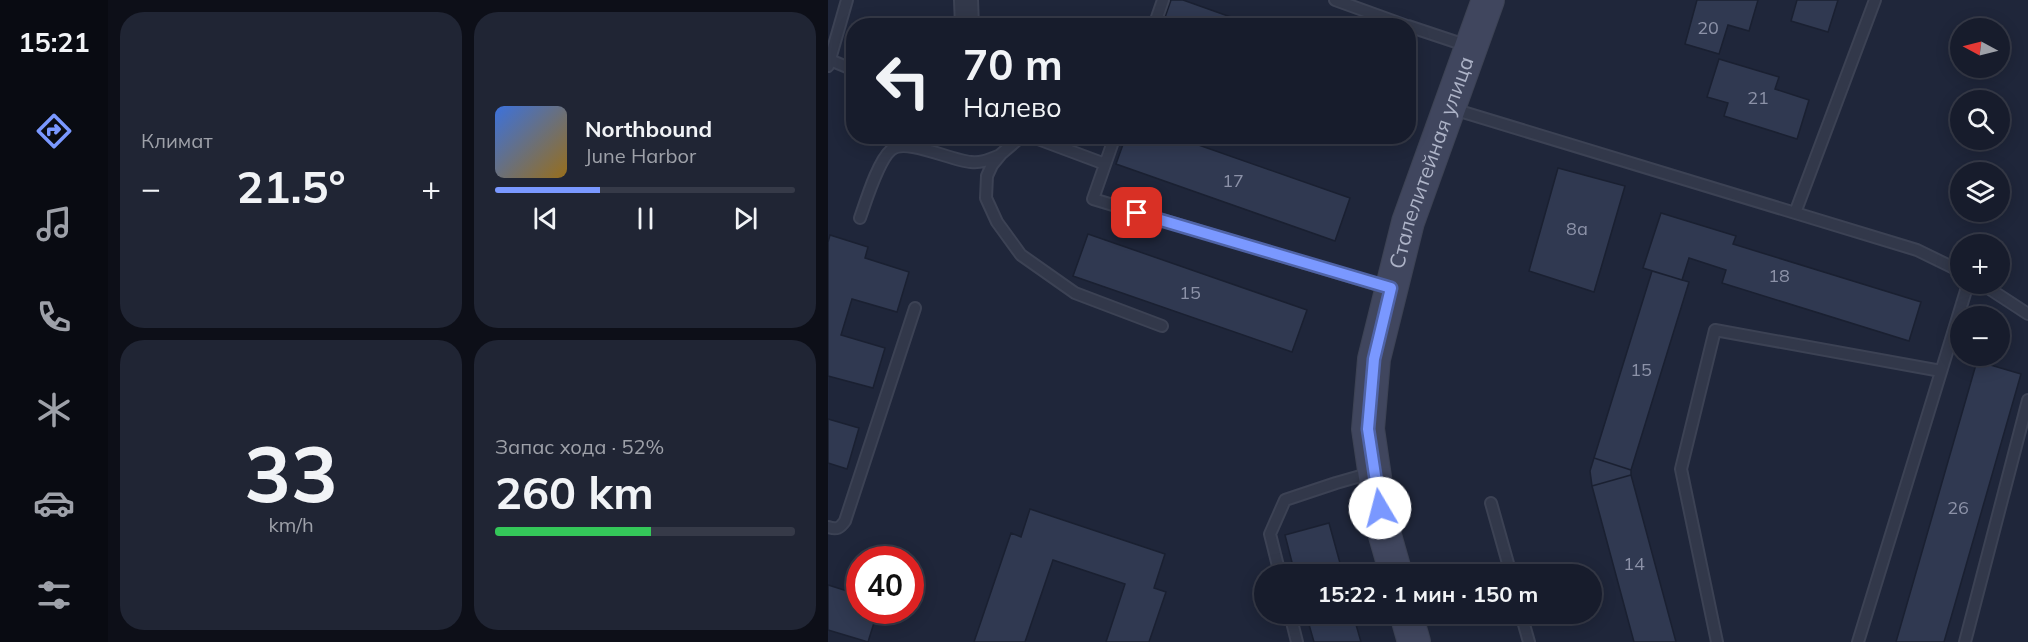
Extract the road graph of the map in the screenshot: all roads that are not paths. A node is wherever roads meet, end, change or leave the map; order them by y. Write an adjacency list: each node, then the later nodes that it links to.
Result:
1 (847, 0): 12 (lane)
2 (966, 0): 7 (street)
3 (1163, 0): 8 (lane)
4 (1335, 0): 9 (lane)
5 (1488, 0): 11 (street, Сталелитейная улица)
6 (1875, 0): 20 (lane)
7 (967, 18)
8 (1157, 18)
9 (1386, 18)
10 (1416, 29): 11 (lane)
11 (1471, 47): 14 (street, Сталелитейная улица)
12 (829, 63): 13 (lane)
13 (846, 68)
14 (1450, 108): 20 (lane); 23 (street, Сталелитейная улица)
15 (1013, 144): 18 (lane)
16 (1051, 144): 19 (lane)
17 (1112, 144): 19 (lane)
18 (1001, 154): 21 (lane); 28 (lane)
19 (1105, 164): 23 (lane)
20 (1795, 213): 22 (lane)
21 (860, 218)
22 (1950, 266)
23 (1391, 288): 32 (street, Сталелитейная улица)
24 (1965, 294): 29 (lane)
25 (1997, 294): 27 (lane)
26 (915, 309): 34 (lane)
27 (2028, 314)
28 (1162, 326)
29 (1941, 371): 44 (lane); 45 (lane)
30 (2028, 400): 31 (lane)
31 (2023, 441): 46 (lane)
32 (1375, 472): 35 (lane); 36 (street, Сталелитейная улица)
33 (1491, 502): 37 (lane)
34 (828, 527)
35 (1278, 564)
36 (1393, 564)
37 (1507, 564)
38 (1292, 624): 41 (lane)
39 (1409, 624): 42 (street)
40 (1524, 624): 43 (lane)
41 (1297, 642)
42 (1414, 642)
43 (1529, 642)
44 (1717, 642)
45 (1858, 642)
46 (1965, 642)

